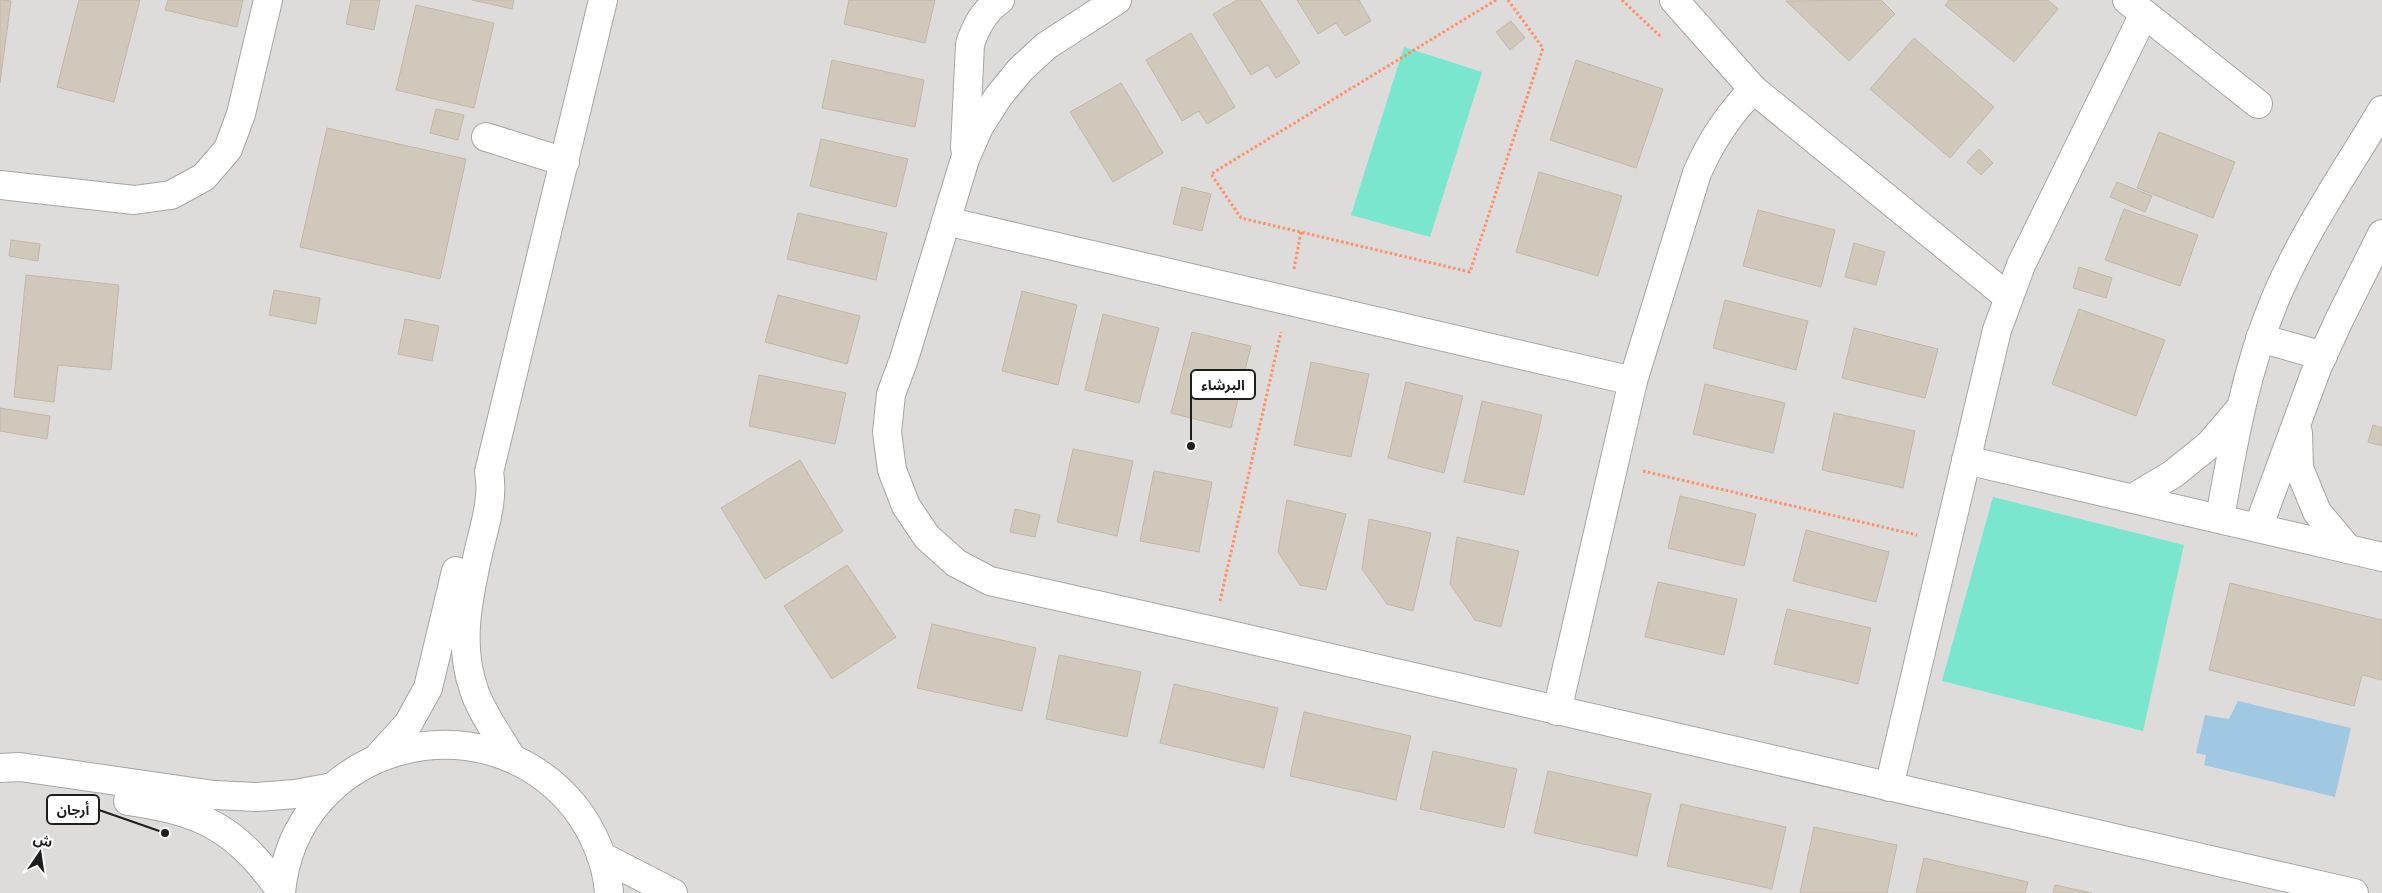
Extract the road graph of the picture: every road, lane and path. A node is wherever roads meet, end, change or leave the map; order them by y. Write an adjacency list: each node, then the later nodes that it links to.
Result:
1 (268, 0): 15 (street)
2 (603, 0): 14 (street)
3 (1000, 0): 13 (street)
4 (1117, 0): 13 (street)
5 (1496, 0): 17 (path)
6 (1508, 0): 17 (path)
7 (1674, 0): 9 (street)
8 (2135, 7): 10 (street); 19 (street)
9 (1753, 89): 19 (street); 23 (street)
10 (2258, 104)
11 (2382, 110): 21 (street)
12 (486, 137): 14 (street)
13 (965, 159): 16 (street)
14 (565, 162): 28 (street)
15 (0, 185)
16 (946, 221): 20 (street); 35 (street)
17 (1302, 232): 20 (path)
18 (2382, 234): 22 (street)
19 (2008, 297): 26 (street)
20 (1288, 301): 23 (street); 35 (path)
21 (2260, 338): 22 (street); 24 (street)
22 (2323, 356): 25 (street)
23 (1633, 381): 27 (street)
24 (2239, 410): 29 (street); 30 (street)
25 (2297, 420): 31 (street); 33 (street)
26 (1966, 460): 29 (street); 32 (street)
27 (1614, 464): 32 (path); 36 (street)
28 (489, 472): 37 (street); 38 (street)
29 (2133, 498): 30 (street)
30 (2220, 518): 31 (street)
31 (2258, 528): 33 (street)
32 (1947, 541): 42 (street)
33 (2348, 549): 34 (street)
34 (2382, 557)
35 (1213, 631): 36 (street)
36 (1556, 711): 42 (street)
37 (511, 757): 38 (street); 43 (street)
38 (376, 758): 41 (street)
39 (0, 768): 41 (street)
40 (0, 783): 44 (street)
41 (333, 787): 44 (street)
42 (1890, 787): 47 (street)
43 (601, 856): 45 (street); 46 (street)
44 (281, 892)
45 (609, 893)
46 (673, 893)
47 (2354, 893)

